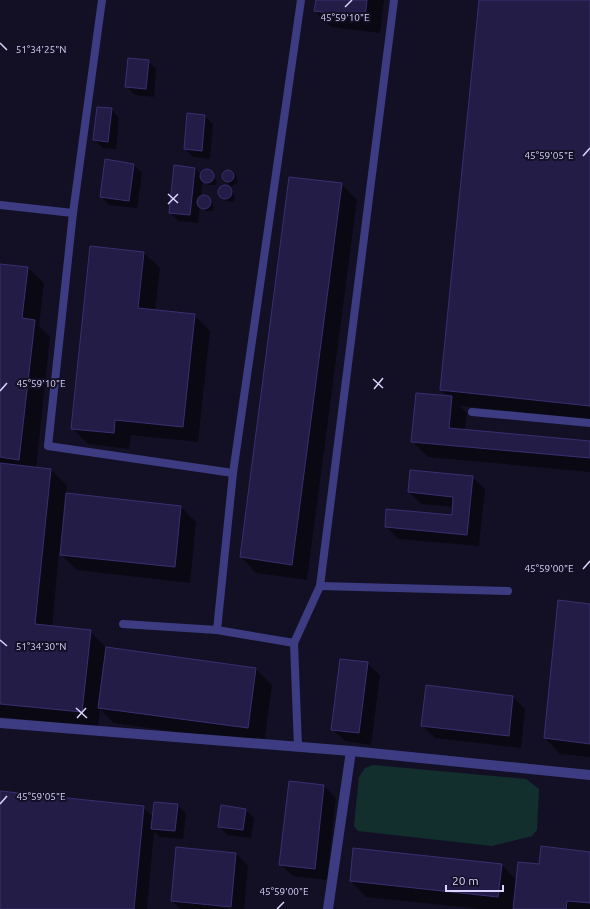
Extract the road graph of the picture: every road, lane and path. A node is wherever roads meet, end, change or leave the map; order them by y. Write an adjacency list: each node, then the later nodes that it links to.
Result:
1 (102, 0): 5 (lane)
2 (301, 0): 8 (lane)
3 (394, 0): 9 (lane)
4 (0, 205): 5 (lane)
5 (73, 213): 8 (lane)
6 (472, 412): 7 (lane)
7 (590, 423)
8 (233, 473): 12 (lane)
9 (320, 586): 10 (lane); 13 (lane)
10 (508, 591)
11 (123, 624): 12 (lane)
12 (217, 630): 13 (lane)
13 (294, 643): 15 (lane)
14 (0, 723): 15 (street)
15 (298, 747): 16 (street)
16 (351, 751): 17 (street); 18 (street)
17 (590, 775)
18 (328, 909)

